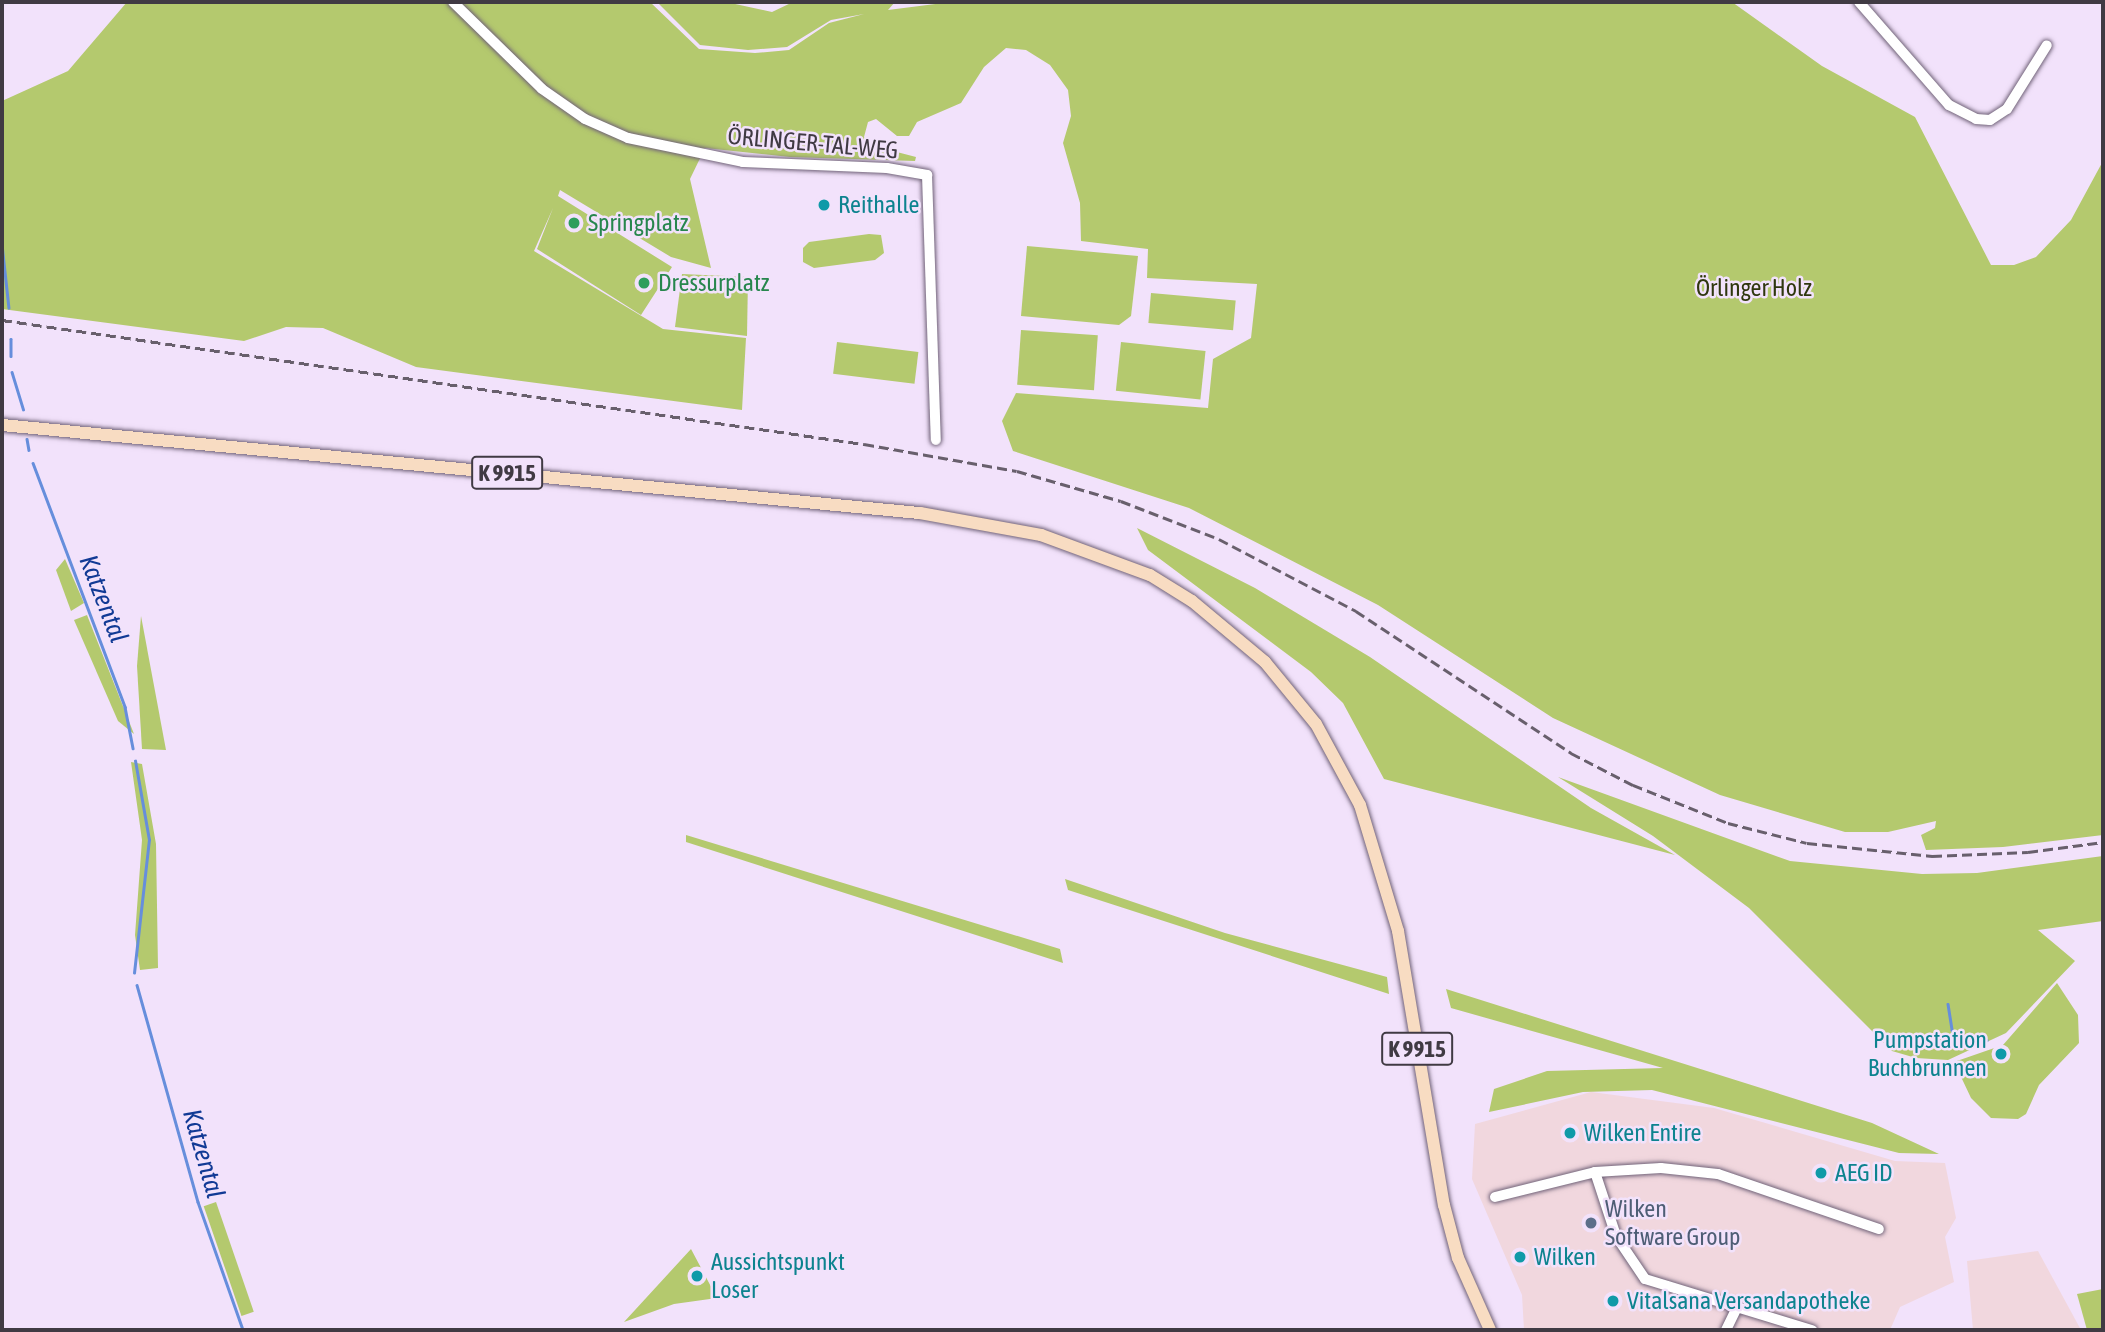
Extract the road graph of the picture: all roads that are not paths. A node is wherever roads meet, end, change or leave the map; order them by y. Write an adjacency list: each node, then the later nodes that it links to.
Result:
1 (453, 2): 5 (street, ÖRLINGER-TAL-WEG)
2 (1859, 2): 3 (street)
3 (2047, 46)
4 (2, 425): 10 (main road, K 9915)
5 (936, 440)
6 (1595, 1172): 7 (street); 8 (street); 9 (street)
7 (1495, 1198)
8 (1879, 1229)
9 (1737, 1307): 11 (street); 12 (street)
10 (1490, 1330)
11 (1726, 1330)
12 (1812, 1330)

